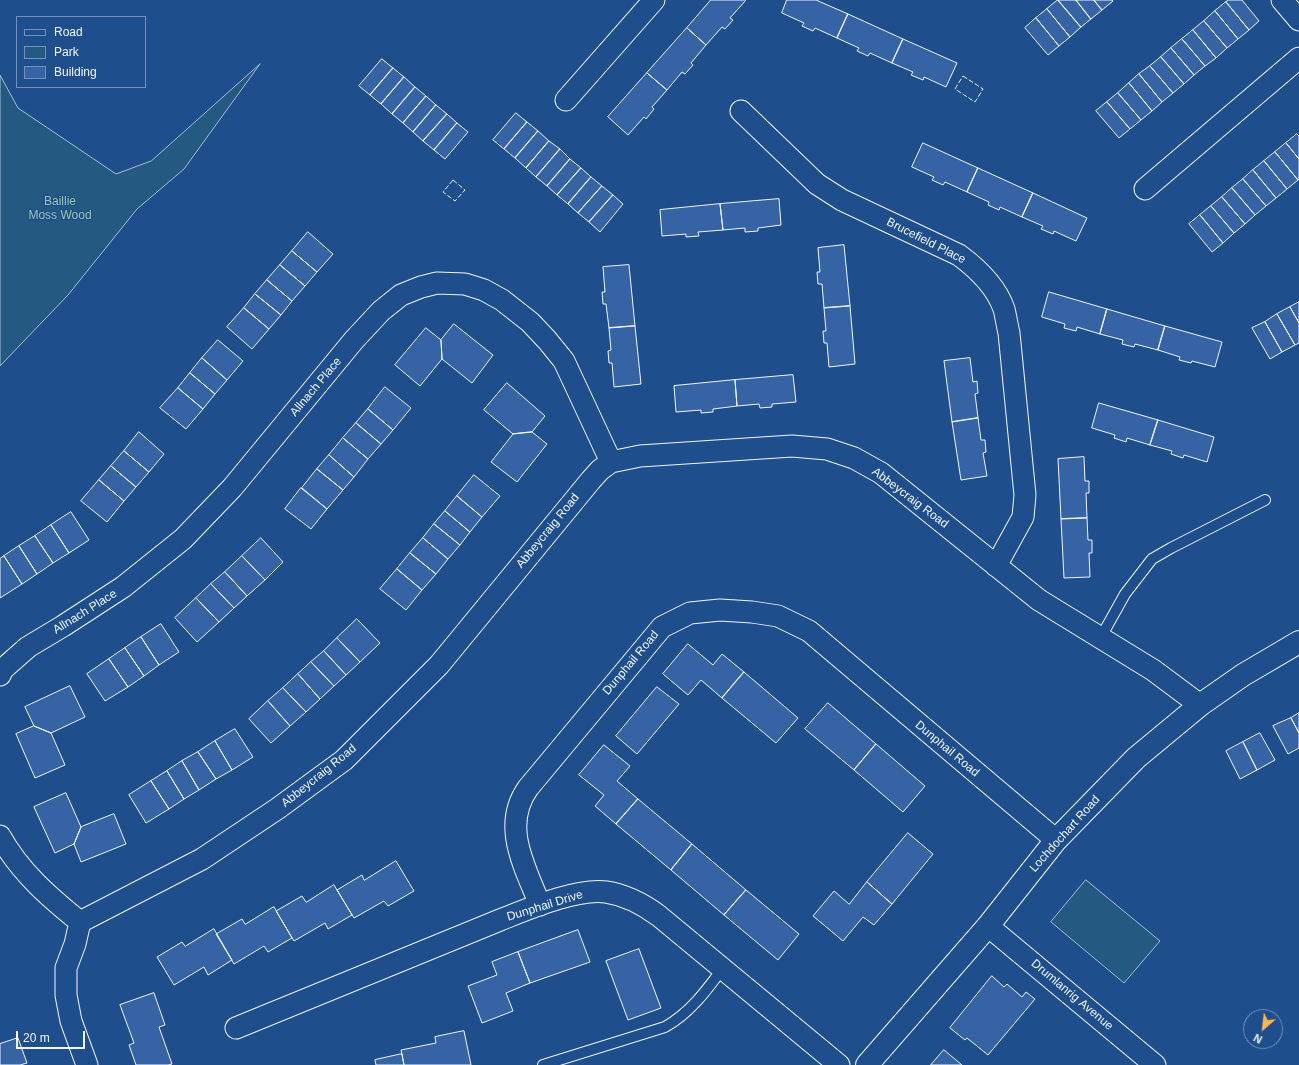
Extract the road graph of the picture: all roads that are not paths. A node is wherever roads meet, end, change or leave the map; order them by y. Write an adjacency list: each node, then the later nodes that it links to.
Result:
1 (654, 0): 5 (street)
2 (1282, 0): 3 (street)
3 (1299, 20)
4 (1299, 58): 7 (street)
5 (566, 100)
6 (741, 110): 10 (street, Brucefield Place)
7 (1145, 189)
8 (611, 462): 10 (street, Abbeycraig Road); 13 (street, Allnach Place); 18 (street, Abbeycraig Road)
9 (1265, 500): 11 (lane)
10 (996, 566): 11 (street, Abbeycraig Road)
11 (1102, 637): 14 (street, Abbeycraig Road)
12 (1299, 642): 14 (street, Lochdochart Road)
13 (0, 674)
14 (1200, 705): 16 (street, Lochdochart Road)
15 (0, 836): 18 (street)
16 (1056, 840): 17 (street, Dunphail Road); 19 (street, Lochdochart Road)
17 (540, 905): 20 (street, Dunphail Drive); 21 (street, Dunphail Drive)
18 (80, 922): 22 (street)
19 (988, 926): 25 (street, Lochdochart Road); 26 (street, Drumlanrig Avenue)
20 (723, 968): 23 (lane); 24 (street, Dunphail Drive)
21 (236, 1028)
22 (87, 1065)
23 (543, 1065)
24 (839, 1065)
25 (867, 1065)
26 (1155, 1065)

